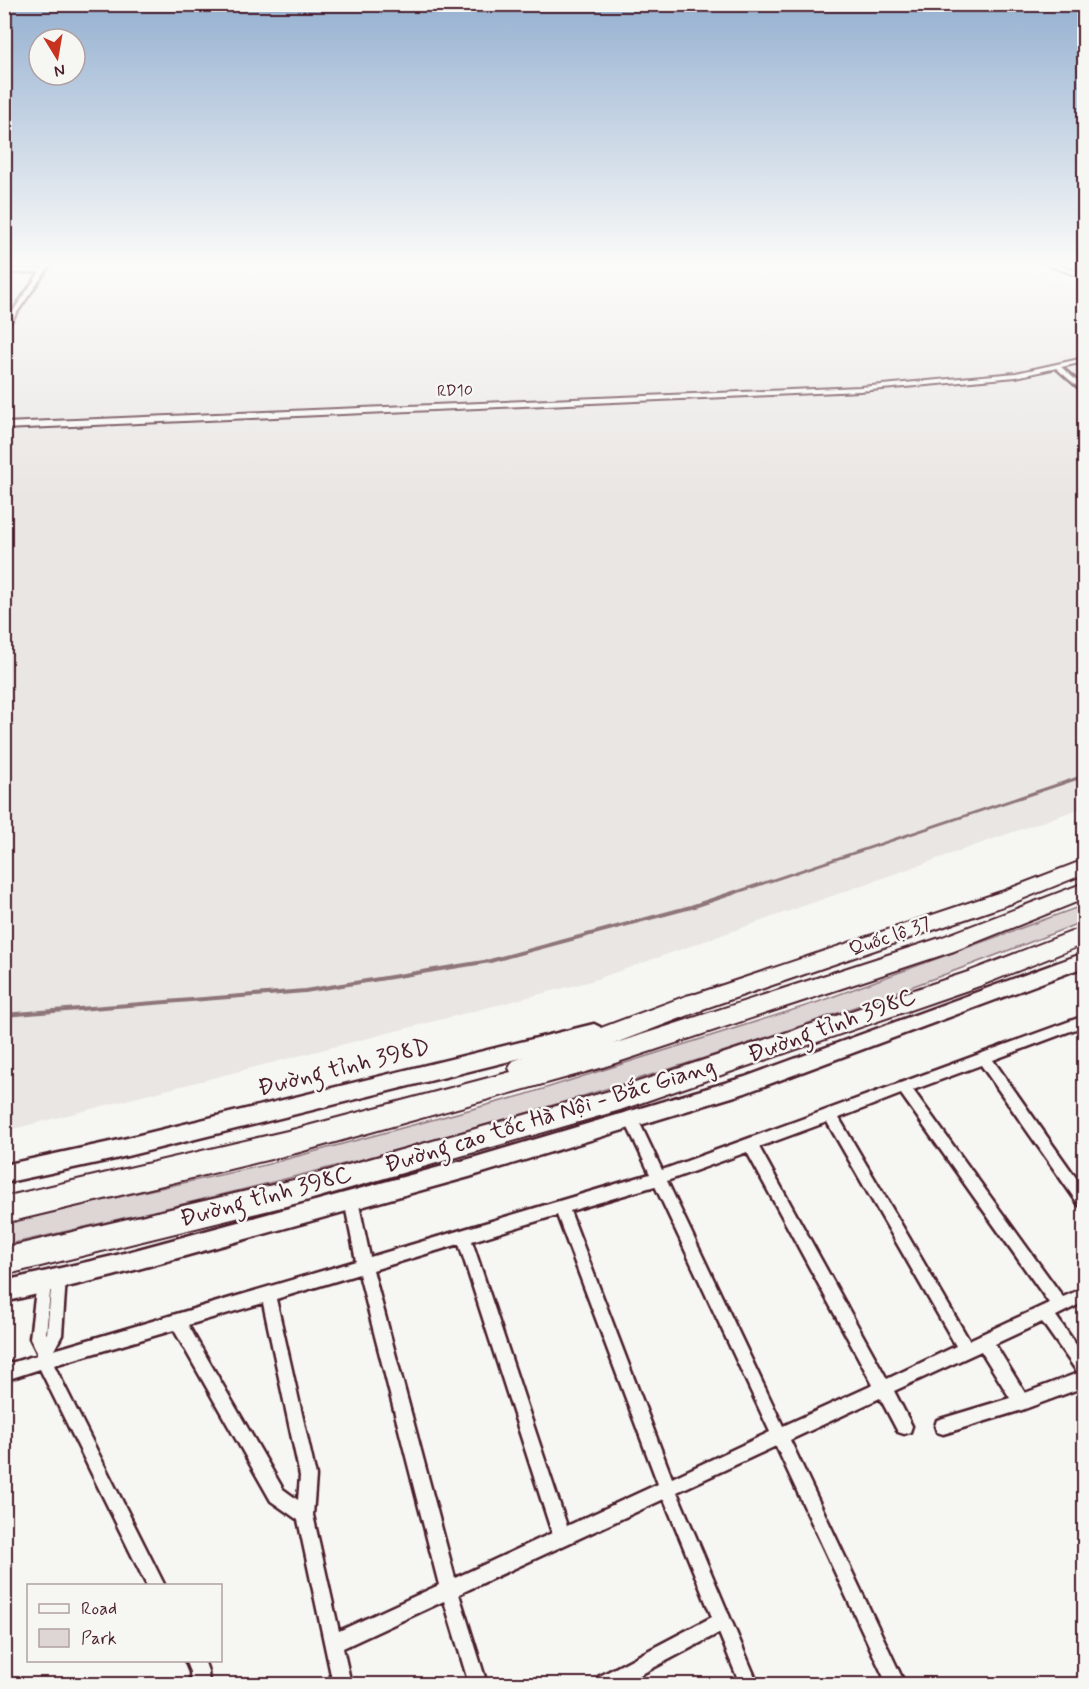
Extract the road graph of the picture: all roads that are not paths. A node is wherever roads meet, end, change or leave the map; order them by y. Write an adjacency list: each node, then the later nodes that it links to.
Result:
1 (1084, 360): 2 (street, RD10)
2 (1058, 367): 3 (street); 4 (street, RD10)
3 (1084, 390)
4 (4, 426)
5 (1084, 867): 9 (highway, Quốc lộ 37)
6 (1084, 891): 15 (highway, Đường cao tốc Hà Nội - Bắc Giang)
7 (1084, 935): 24 (highway, Đường cao tốc Hà Nội - Bắc Giang)
8 (1084, 960): 14 (main road, Đường tỉnh 398C)
9 (694, 1003): 15 (highway); 17 (main road, Đường tỉnh 398D)
10 (1084, 1021): 11 (street)
11 (984, 1058): 12 (street); 20 (street)
12 (904, 1088): 13 (street); 30 (street)
13 (830, 1115): 16 (street); 34 (street)
14 (631, 1119): 18 (street); 19 (main road, Đường tỉnh 398C)
15 (296, 1141): 22 (highway, Đường cao tốc Hà Nội - Bắc Giang)
16 (751, 1144): 18 (street); 39 (street)
17 (4, 1174)
18 (659, 1178): 21 (street); 43 (street)
19 (351, 1200): 25 (street); 26 (main road, Đường tỉnh 398C)
20 (1084, 1200)
21 (561, 1208): 23 (street); 44 (street)
22 (4, 1210)
23 (463, 1236): 25 (street); 46 (street)
24 (4, 1262)
25 (364, 1265): 28 (street); 48 (street)
26 (51, 1280): 27 (main road, Đường tỉnh 398C); 35 (street)
27 (4, 1292)
28 (268, 1294): 32 (street); 45 (street)
29 (1084, 1295): 30 (street)
30 (1060, 1306): 31 (street)
31 (1045, 1313): 33 (street); 36 (street)
32 (177, 1321): 35 (street); 45 (street)
33 (984, 1341): 34 (street); 40 (street)
34 (966, 1349): 39 (street)
35 (45, 1356): 37 (street); 47 (street)
36 (1084, 1368)
37 (9, 1371)
38 (1084, 1379): 40 (street)
39 (883, 1388): 41 (street); 43 (street)
40 (1022, 1402): 42 (street)
41 (904, 1426)
42 (943, 1426)
43 (779, 1435): 44 (street); 57 (street)
44 (667, 1487): 46 (street); 49 (street)
45 (305, 1515): 50 (street)
46 (562, 1536): 48 (street)
47 (155, 1584)
48 (450, 1589): 50 (street); 55 (street)
49 (723, 1621): 52 (street); 56 (street)
50 (334, 1642): 54 (street)
51 (195, 1662): 53 (street)
52 (609, 1683)
53 (201, 1684)
54 (342, 1684)
55 (478, 1684)
56 (749, 1684)
57 (896, 1684)

